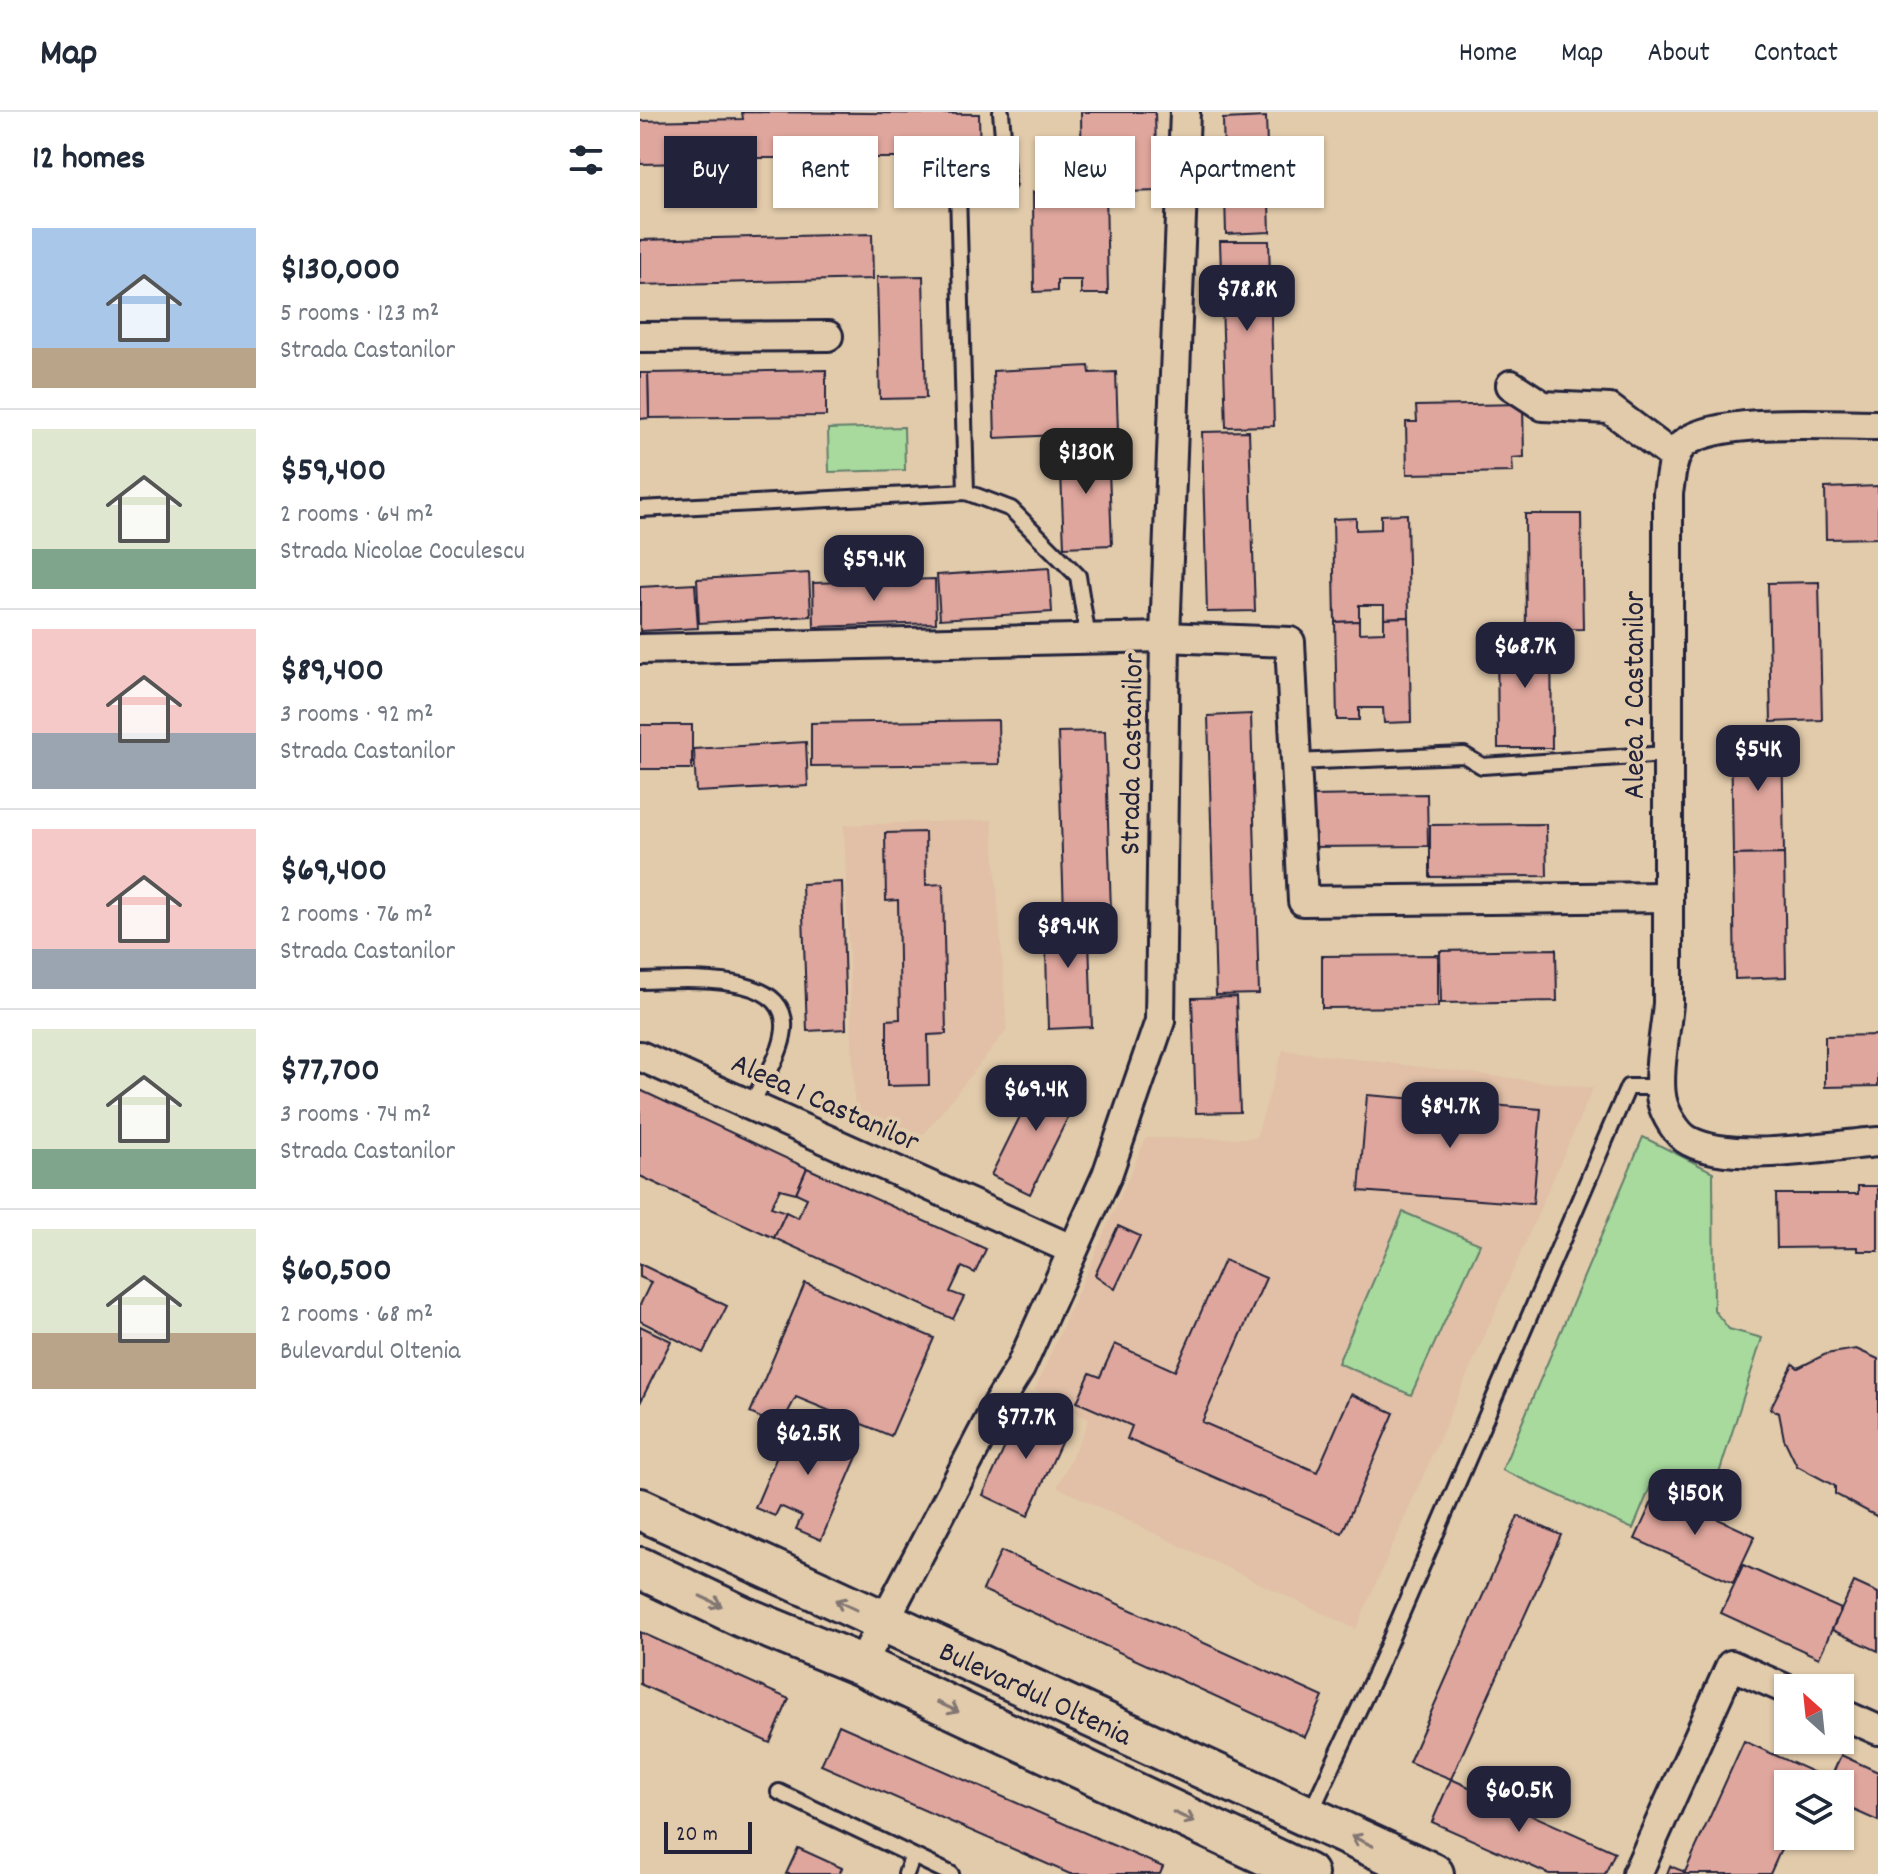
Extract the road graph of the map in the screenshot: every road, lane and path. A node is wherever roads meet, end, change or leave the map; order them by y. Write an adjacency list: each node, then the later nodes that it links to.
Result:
1 (1001, 112): 8 (lane)
2 (1185, 112): 10 (street, Strada Castanilor)
3 (828, 336): 4 (street)
4 (640, 337)
5 (1511, 385): 7 (street)
6 (1878, 425): 7 (street)
7 (1674, 457): 13 (street, Aleea 2 Castanilor)
8 (966, 492): 9 (lane); 11 (lane)
9 (640, 509)
10 (1165, 637): 11 (street); 14 (street); 21 (street, Strada Castanilor)
11 (1088, 639): 12 (street)
12 (640, 649)
13 (1667, 754): 14 (lane); 15 (street, Aleea 2 Castanilor)
14 (1293, 762): 15 (street)
15 (1666, 897): 18 (street, Aleea 2 Castanilor)
16 (640, 981): 19 (lane)
17 (640, 1056): 19 (street, Aleea 1 Castanilor)
18 (1661, 1087): 20 (street, Aleea 2 Castanilor); 30 (lane)
19 (751, 1105): 21 (street, Aleea 1 Castanilor)
20 (1878, 1142)
21 (1071, 1249): 24 (street, Strada Castanilor)
22 (640, 1509): 24 (street, Bulevardul Oltenia, one-way to 22)
23 (640, 1568): 25 (street, Bulevardul Oltenia, one-way to 25)
24 (884, 1622): 25 (street, Strada Castanilor); 30 (street, Bulevardul Oltenia)
25 (861, 1665): 34 (street, Bulevardul Oltenia, one-way to 34)
26 (1774, 1684): 36 (street)
27 (1854, 1719): 28 (street)
28 (1878, 1730)
29 (779, 1792): 31 (lane)
30 (1309, 1817): 35 (street, Bulevardul Oltenia, one-way to 30)
31 (912, 1858): 32 (lane); 33 (lane)
32 (906, 1874)
33 (951, 1874)
34 (1307, 1874)
35 (1433, 1874)
36 (1637, 1874)

